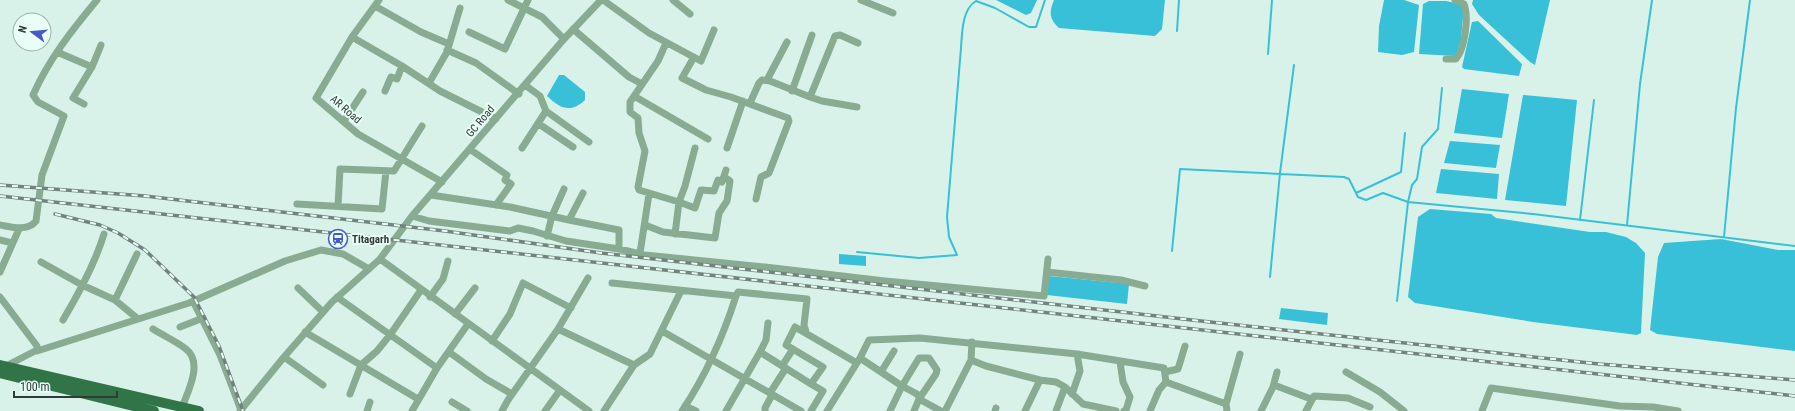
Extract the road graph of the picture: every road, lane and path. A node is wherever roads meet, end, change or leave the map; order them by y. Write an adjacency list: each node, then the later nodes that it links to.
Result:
1 (97, 0): 24 (street)
2 (508, 0): 10 (street)
3 (528, 0): 10 (street)
4 (602, 0): 13 (street, GC Road); 20 (street)
5 (673, 0): 12 (street)
6 (861, 0): 11 (street)
7 (1456, 0): 26 (street)
8 (377, 3): 17 (street, AR Road); 23 (street)
9 (460, 8): 23 (street)
10 (524, 8): 15 (street); 18 (street)
11 (893, 13)
12 (690, 14)
13 (573, 29): 18 (street, GC Road); 31 (street)
14 (714, 30): 25 (street)
15 (469, 32)
16 (812, 35): 34 (street)
17 (352, 37): 27 (street); 44 (street, AR Road)
18 (564, 39): 32 (street, GC Road)
19 (787, 42): 29 (street)
20 (666, 43): 25 (street); 31 (street)
21 (858, 43): 38 (street)
22 (101, 45): 28 (street)
23 (448, 47): 30 (street); 36 (street)
24 (57, 52): 28 (street); 71 (street)
25 (694, 57): 39 (street)
26 (1446, 59)
27 (402, 66): 30 (street); 33 (street)
28 (92, 67): 40 (street)
29 (767, 80): 34 (street); 39 (street)
30 (429, 83): 43 (street)
31 (642, 84): 37 (street)
32 (526, 85): 36 (street, GC Road); 42 (street)
33 (385, 91)
34 (792, 91): 38 (street)
35 (363, 92): 44 (street)
36 (519, 94): 43 (street, GC Road)
37 (634, 96): 47 (street); 59 (street)
38 (810, 97): 41 (street)
39 (746, 102): 52 (street); 61 (street)
40 (84, 104)
41 (857, 107)
42 (546, 111): 45 (street); 48 (street)
43 (496, 119): 53 (street, GC Road)
44 (344, 121): 54 (street, AR Road)
45 (539, 124): 49 (street); 50 (street)
46 (422, 126): 54 (street)
47 (708, 139)
48 (589, 142)
49 (573, 147)
50 (522, 148)
51 (695, 148): 62 (street)
52 (727, 148)
53 (470, 150): 56 (street, GC Road); 64 (street)
54 (402, 159): 55 (street); 56 (street, AR Road)
55 (386, 171): 65 (street); 65 (street)
56 (442, 182): 60 (street, GC Road)
57 (564, 189): 67 (street)
58 (583, 193): 68 (street)
59 (649, 194): 62 (street); 70 (street)
60 (431, 195): 64 (street); 66 (street, GC Road)
61 (756, 199)
62 (679, 202): 73 (street); 73 (street)
63 (297, 204): 65 (street)
64 (496, 205): 67 (street)
65 (338, 206)
66 (412, 216): 74 (street); 80 (street, GC Road)
67 (552, 216): 68 (street); 74 (street)
68 (569, 220): 77 (street)
69 (0, 225): 71 (street)
70 (645, 226): 73 (street); 78 (street)
71 (20, 229): 76 (street)
72 (104, 234): 89 (street)
73 (675, 234)
74 (547, 236): 77 (street)
75 (0, 240): 76 (street)
76 (12, 243): 85 (street)
77 (619, 249): 78 (street)
78 (640, 253): 86 (street)
79 (137, 254): 99 (street)
80 (380, 259): 84 (street, GC Road); 93 (street)
81 (1048, 259): 86 (street)
82 (448, 261): 98 (street)
83 (41, 262): 89 (street)
84 (369, 269): 97 (street, GC Road); 100 (street)
85 (0, 272)
86 (1047, 272): 90 (street)
87 (588, 278): 101 (street)
88 (612, 283): 94 (street)
89 (82, 285): 99 (street); 106 (street)
90 (1145, 286)
91 (298, 288): 102 (street)
92 (475, 288): 103 (street)
93 (421, 290): 98 (street); 115 (street)
94 (681, 291): 95 (street); 112 (street)
95 (736, 296): 114 (street); 127 (street)
96 (0, 297): 120 (street)
97 (337, 297): 102 (street, GC Road); 115 (street)
98 (430, 297): 103 (street)
99 (115, 300): 105 (street)
100 (193, 301): 104 (street); 105 (street)
101 (571, 308): 111 (street); 116 (street)
102 (323, 312): 113 (street, GC Road)
103 (455, 314): 107 (street)
104 (202, 318): 109 (street); 165 (street)
105 (138, 319): 120 (street)
106 (63, 320)
107 (468, 324): 116 (street); 122 (street)
108 (768, 324): 123 (street)
109 (180, 327)
110 (153, 329): 163 (street)
111 (558, 329): 132 (street); 136 (street)
112 (662, 330): 127 (street); 132 (street)
113 (305, 332): 126 (street, GC Road); 131 (street)
114 (806, 332): 119 (street); 129 (street)
115 (390, 335): 131 (street); 135 (street)
116 (492, 341): 136 (street)
117 (972, 342): 124 (street); 128 (street); 129 (street)
118 (1185, 346): 138 (street)
119 (794, 349): 133 (street); 144 (street)
120 (37, 351): 134 (street)
121 (894, 351): 137 (street)
122 (449, 352): 135 (street); 151 (street)
123 (760, 352): 133 (street); 141 (street)
124 (1077, 354): 130 (street); 153 (street)
125 (1240, 354): 159 (street)
126 (284, 357): 145 (street); 165 (street, GC Road)
127 (711, 359): 141 (street); 164 (street)
128 (971, 360): 142 (street); 185 (street)
129 (858, 361): 137 (street); 181 (street)
130 (1120, 362): 138 (street); 189 (street)
131 (361, 365): 150 (street); 154 (street)
132 (634, 365): 175 (street)
133 (784, 367): 144 (street); 152 (street)
134 (2, 368): 162 (main road); 163 (main road)
135 (437, 368): 154 (street)
136 (530, 369): 149 (street); 151 (street)
137 (881, 372): 147 (street)
138 (1165, 372): 143 (street)
139 (1277, 372): 146 (street)
140 (1346, 372): 193 (street)
141 (744, 378): 152 (street); 177 (street)
142 (1040, 380): 148 (street); 186 (street)
143 (1166, 382): 159 (street); 190 (street)
144 (811, 384): 180 (street)
145 (322, 385)
146 (1274, 385): 156 (street); 191 (street)
147 (902, 386): 155 (street); 155 (street); 182 (street)
148 (1065, 387): 153 (street); 187 (street)
149 (560, 390): 173 (street); 174 (street)
150 (350, 394)
151 (512, 394): 172 (street)
152 (771, 394): 178 (street); 179 (street)
153 (1072, 394): 161 (street)
154 (418, 399): 170 (street)
155 (919, 399): 183 (street); 184 (street)
156 (1311, 399): 160 (street); 192 (street)
157 (370, 402): 169 (street)
158 (452, 402): 171 (street)
159 (1226, 407)
160 (1370, 407)
161 (1082, 408): 166 (street)
162 (132, 409): 167 (main road)
163 (182, 409): 168 (main road)
164 (683, 409): 176 (street)
165 (241, 410)
166 (1106, 410): 188 (street)
167 (154, 411)
168 (199, 411)
169 (367, 411)
170 (412, 411)
171 (467, 411)
172 (502, 411)
173 (545, 411)
174 (589, 411)
175 (605, 411)
176 (696, 411)
177 (726, 411)
178 (765, 411)
179 (801, 411)
180 (811, 411)
181 (827, 411)
182 (890, 411)
183 (914, 411)
184 (941, 411)
185 (945, 411)
186 (1025, 411)
187 (1056, 411)
188 (1116, 411)
189 (1124, 411)
190 (1150, 411)
191 (1261, 411)
192 (1306, 411)
193 (1404, 411)
194 (1482, 411): 195 (street)
195 (1678, 411)

